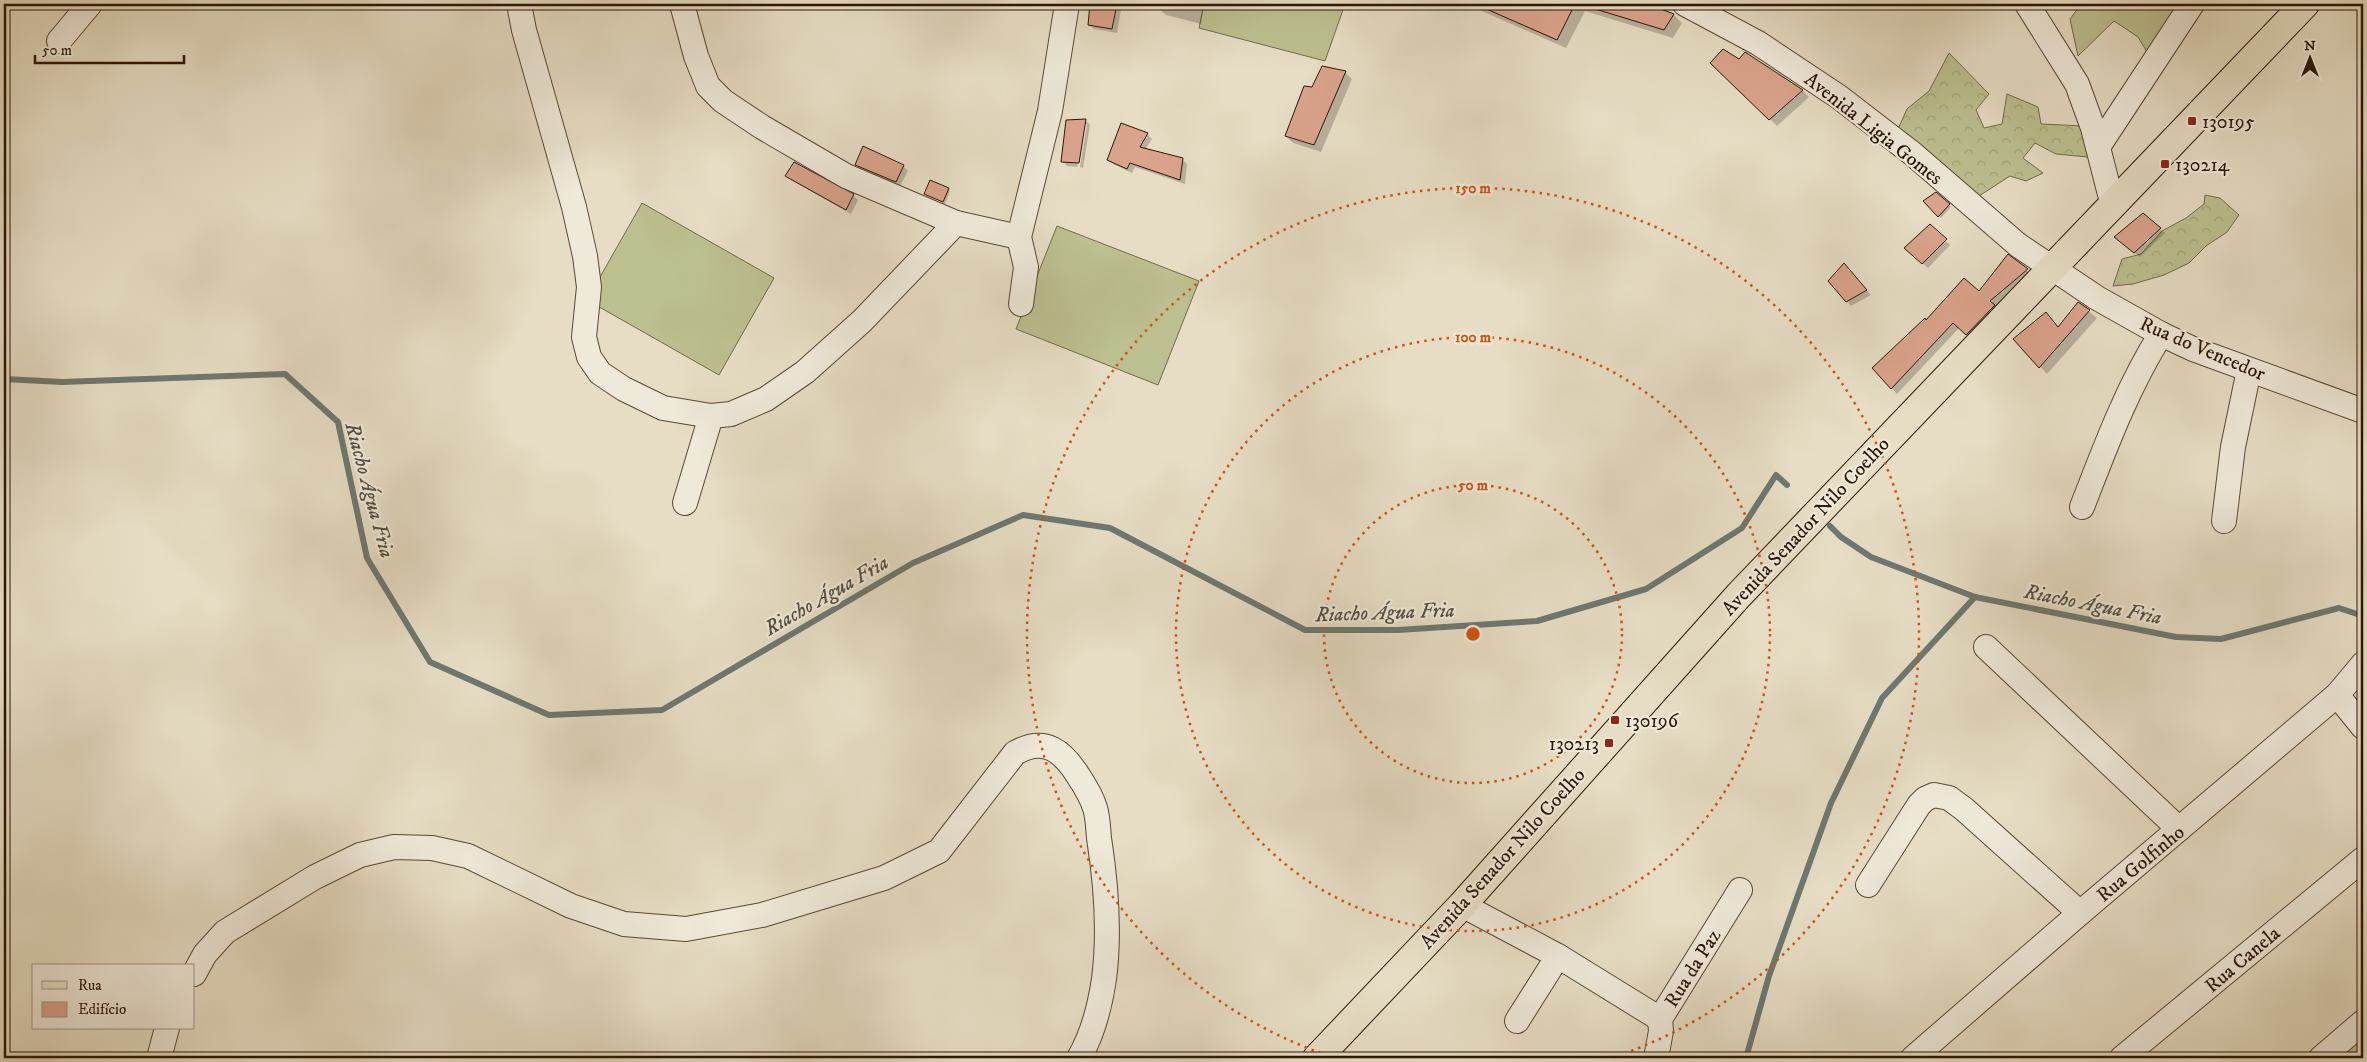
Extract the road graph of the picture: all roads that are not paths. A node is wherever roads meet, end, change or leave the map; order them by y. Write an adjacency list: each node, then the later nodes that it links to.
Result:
1 (90, 4): 9 (street)
2 (519, 4): 19 (street)
3 (682, 4): 12 (street)
4 (1066, 4): 13 (street)
5 (1685, 4): 14 (street, Avenida Ligia Gomes)
6 (2027, 4): 10 (street)
7 (2192, 4): 10 (street)
8 (2305, 4): 11 (main road, Avenida Senador Nilo Coelho)
9 (59, 40)
10 (2098, 147): 11 (street)
11 (2113, 206): 14 (main road, Avenida Senador Nilo Coelho)
12 (956, 223): 13 (street); 19 (street)
13 (1019, 237): 15 (street)
14 (2052, 267): 16 (street, Rua do Vencedor); 31 (main road, Avenida Senador Nilo Coelho)
15 (1021, 304)
16 (2161, 334): 17 (street, Rua do Vencedor); 21 (street)
17 (2249, 370): 18 (street, Rua do Vencedor); 22 (street)
18 (2363, 411)
19 (711, 416): 20 (street)
20 (685, 503)
21 (2082, 507)
22 (2224, 522)
23 (1986, 647): 27 (street)
24 (2363, 664): 25 (street, Rua Golfinho)
25 (2337, 695): 26 (street); 27 (street, Rua Golfinho)
26 (2363, 728)
27 (2179, 830): 32 (street, Rua Golfinho)
28 (2363, 859): 44 (street, Rua Canela)
29 (1868, 885): 32 (street)
30 (1740, 890): 35 (street, Rua da Paz)
31 (1462, 905): 33 (street, Rua da Paz); 41 (main road, Avenida Senador Nilo Coelho)
32 (2080, 913): 43 (street, Rua Golfinho)
33 (1558, 956): 35 (street, Rua da Paz); 36 (street)
34 (195, 972): 40 (street)
35 (1660, 1020): 42 (street)
36 (1517, 1021)
37 (2363, 1022): 45 (street)
38 (166, 1030): 39 (street)
39 (158, 1058)
40 (1079, 1058)
41 (1317, 1058)
42 (1656, 1058)
43 (1913, 1058)
44 (2122, 1058)
45 (2321, 1058)

